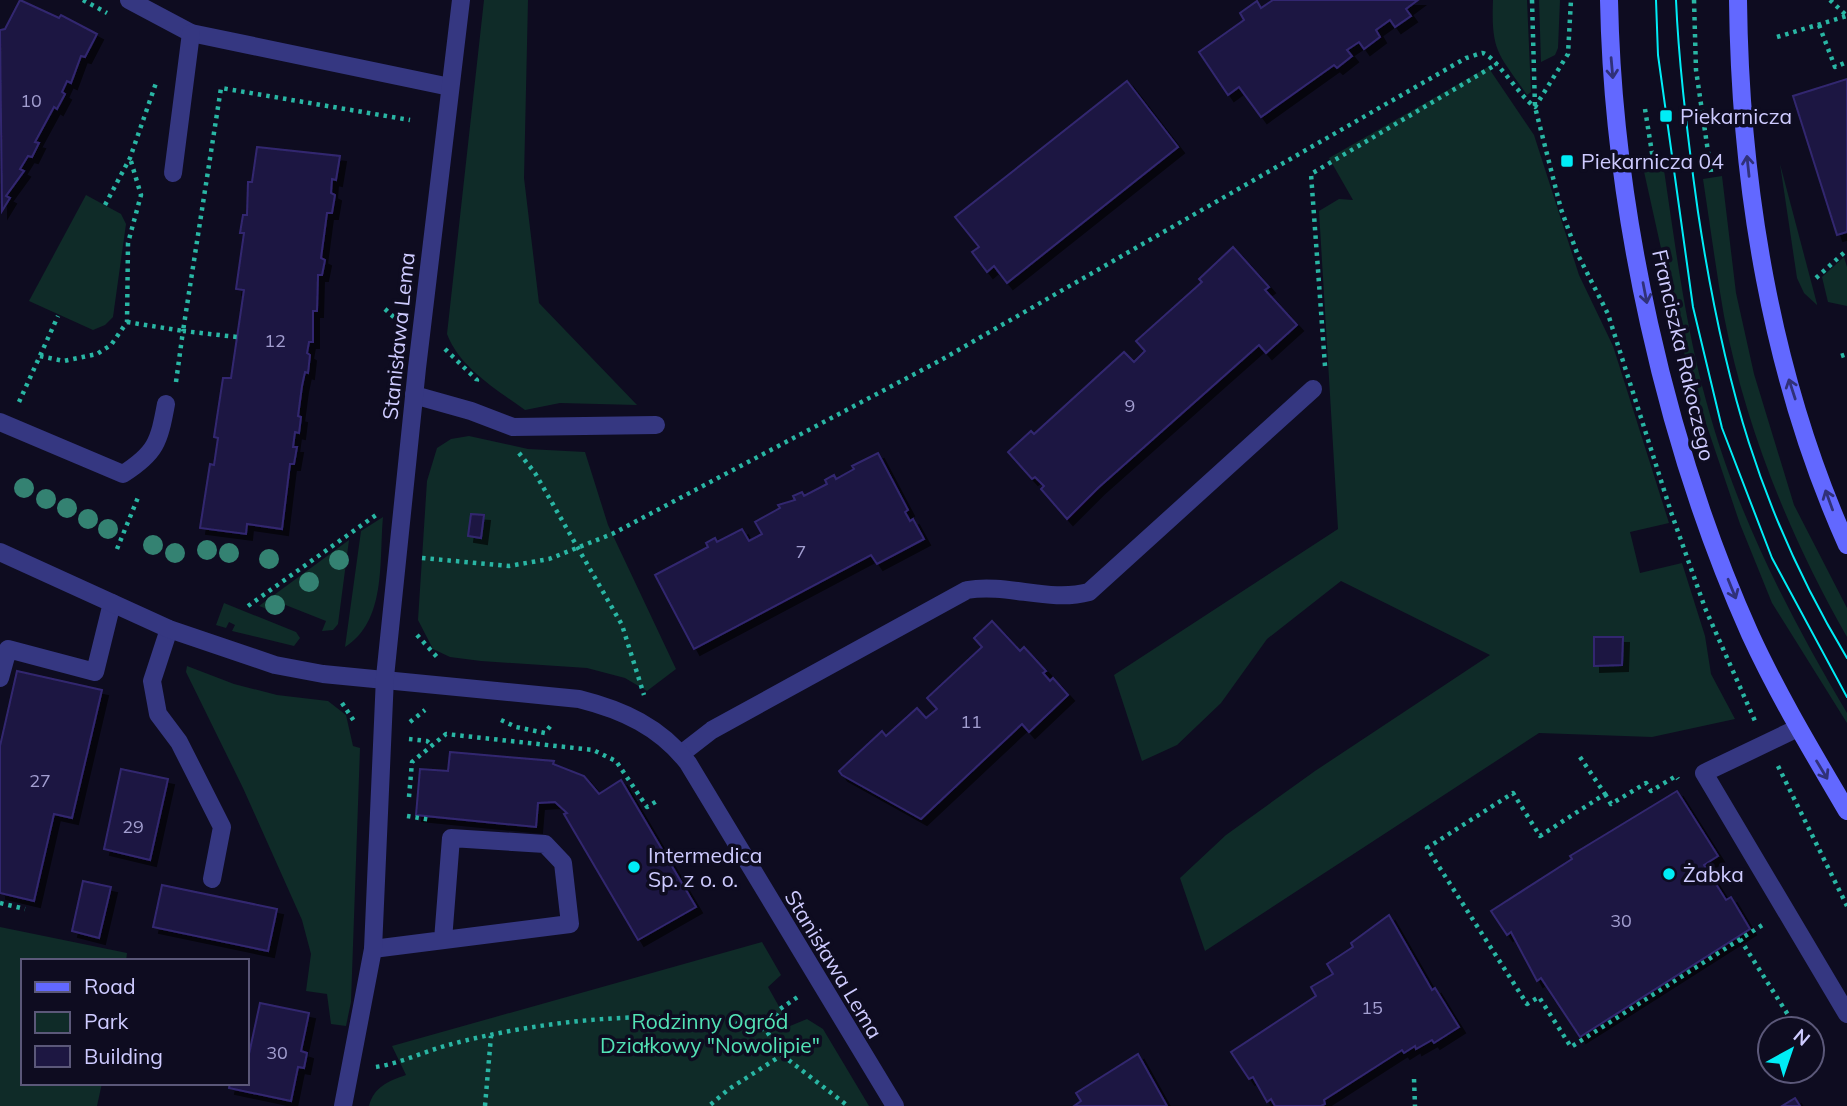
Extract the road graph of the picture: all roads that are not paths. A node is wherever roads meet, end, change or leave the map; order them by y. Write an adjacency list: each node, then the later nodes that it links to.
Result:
1 (129, 0): 5 (street)
2 (461, 0): 6 (street, Stanisława Lema)
3 (1609, 0): 19 (main road, Franciszka Rakoczego, one-way to 19)
4 (1738, 0): 13 (main road, one-way to 4)
5 (191, 33): 6 (street); 7 (street)
6 (450, 88): 9 (street, Stanisława Lema)
7 (173, 173)
8 (1313, 389): 20 (street)
9 (414, 395): 12 (street); 17 (street, Stanisława Lema)
10 (166, 404): 11 (street)
11 (7, 417)
12 (656, 425)
13 (1847, 545)
14 (0, 552): 15 (street)
15 (113, 603): 16 (street); 18 (street)
16 (169, 629): 17 (street); 22 (street)
17 (385, 677): 20 (street, Stanisława Lema); 24 (street, Stanisława Lema)
18 (0, 678)
19 (1798, 728): 21 (main road, Franciszka Rakoczego, one-way to 21); 25 (street)
20 (681, 754): 27 (street, Stanisława Lema)
21 (1847, 811)
22 (212, 879)
23 (443, 940): 23 (street); 24 (street)
24 (373, 949): 26 (street, Stanisława Lema)
25 (1847, 1014)
26 (342, 1106)
27 (895, 1106)

